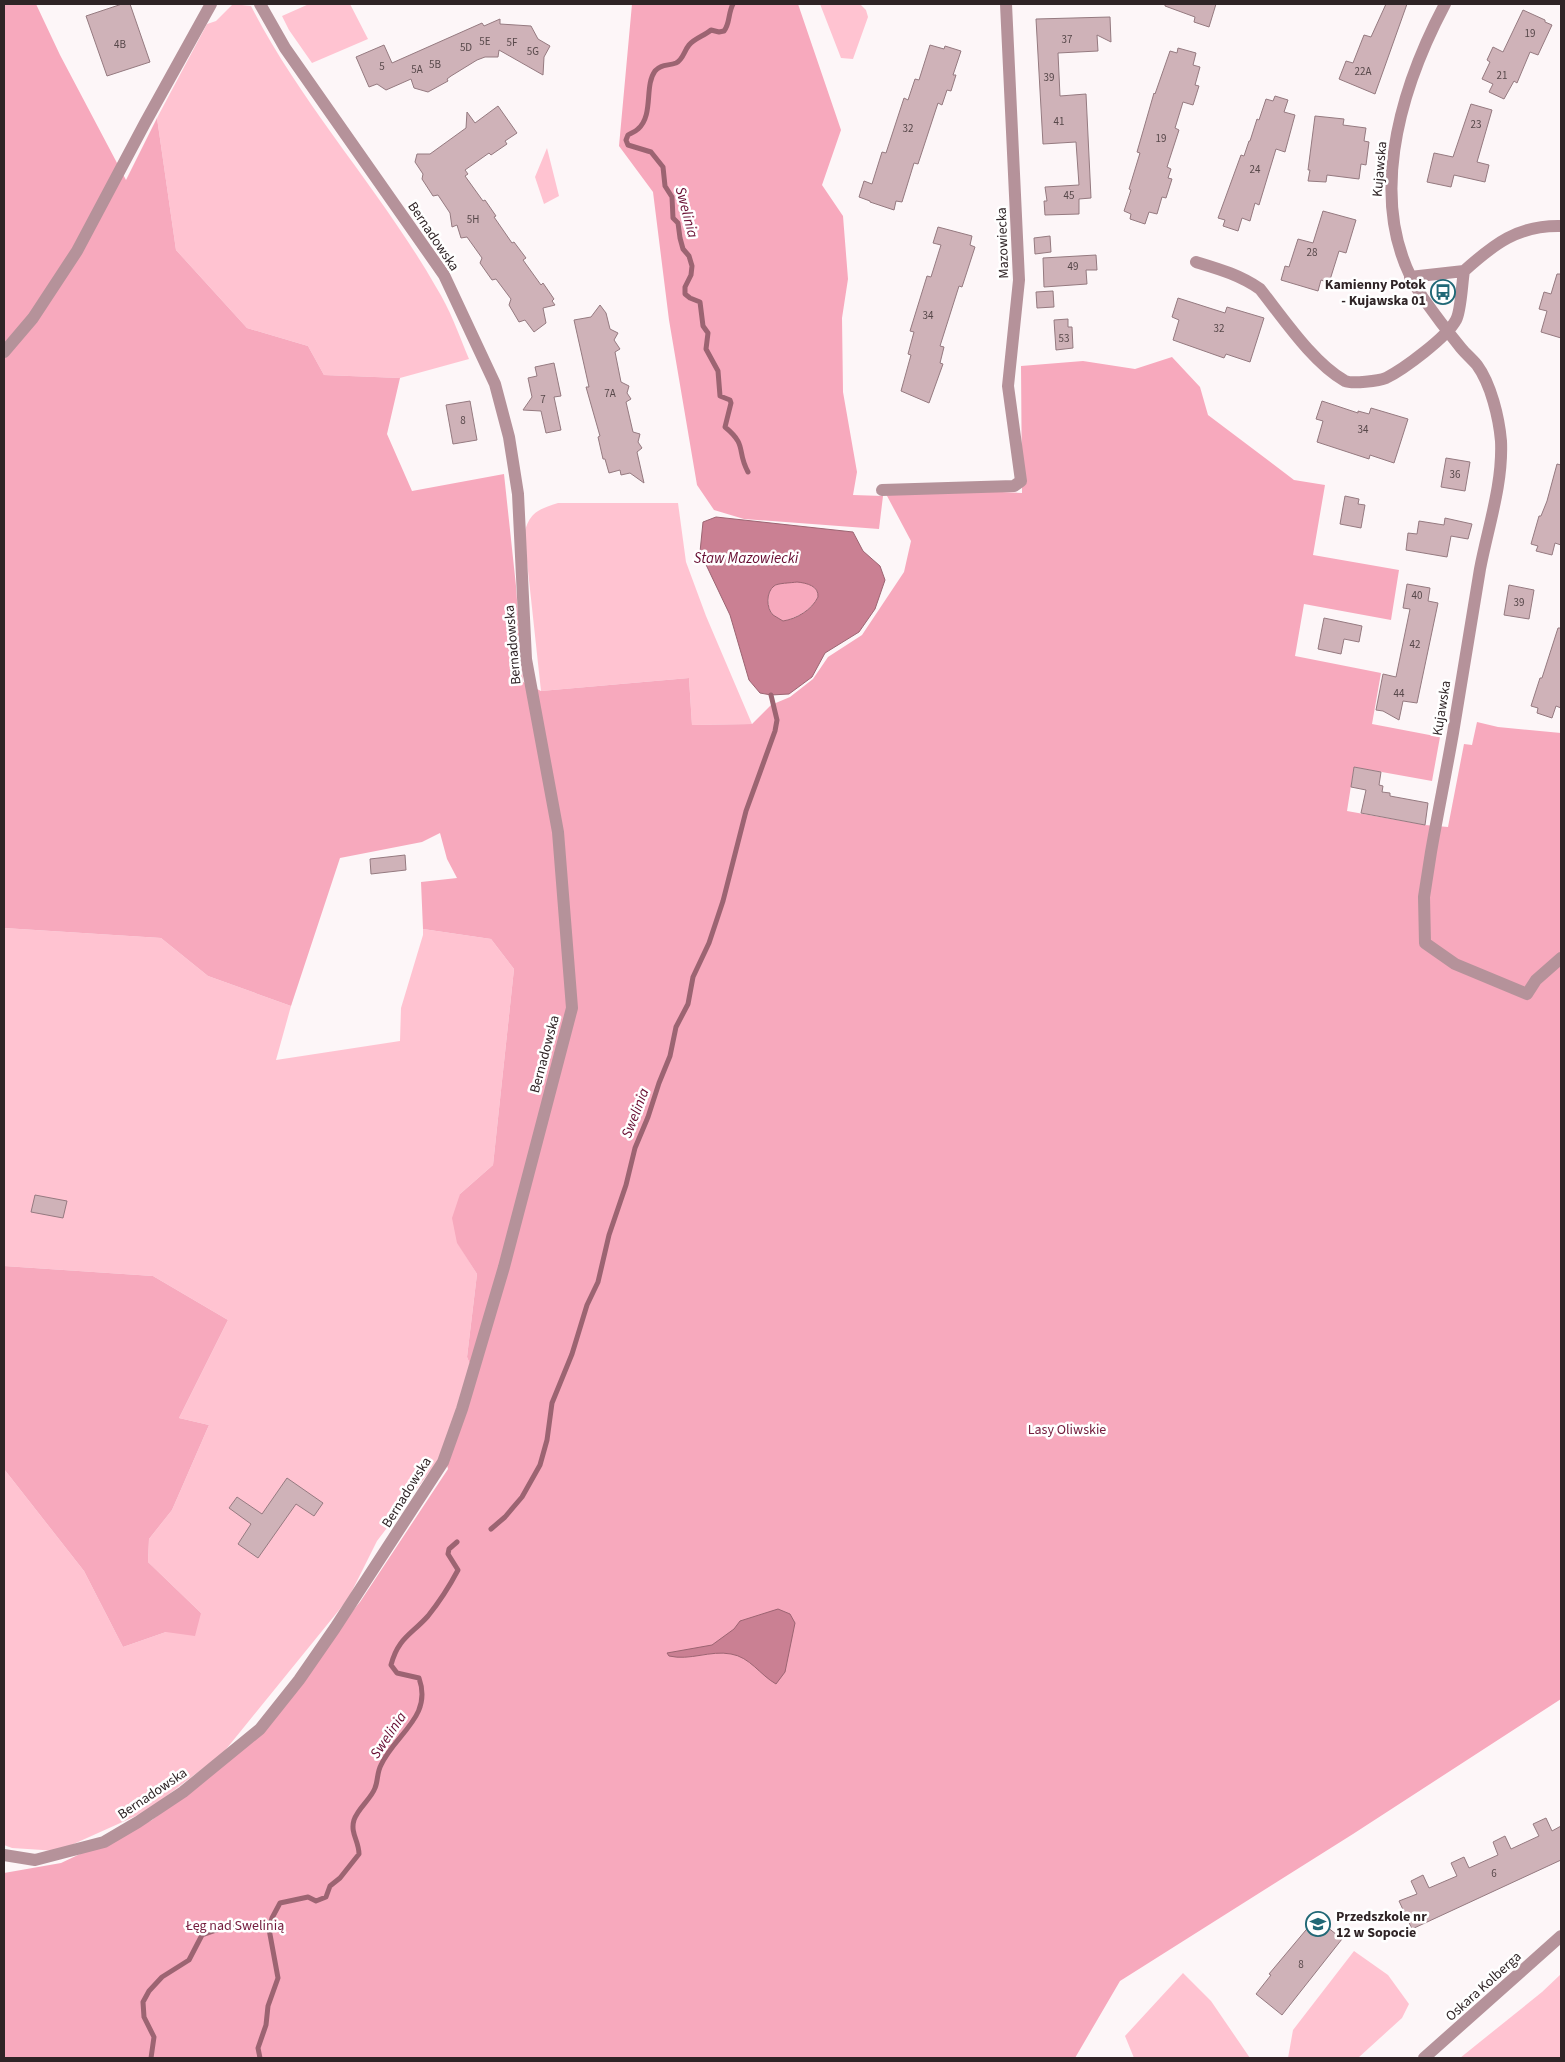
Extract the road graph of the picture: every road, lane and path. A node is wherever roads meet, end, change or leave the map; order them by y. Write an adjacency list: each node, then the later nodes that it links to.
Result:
1 (211, 4): 10 (street)
2 (260, 4): 13 (street, Bernadowska)
3 (1006, 4): 11 (street, Mazowiecka)
4 (1445, 4): 8 (street, Kujawska)
5 (1561, 226): 7 (street)
6 (1196, 262): 9 (street)
7 (1464, 271): 8 (street); 9 (street)
8 (1410, 277): 9 (street, Kujawska)
9 (1448, 330): 12 (street, Kujawska)
10 (4, 352)
11 (882, 490)
12 (1561, 958)
13 (4, 1855)
14 (1561, 1936): 15 (street, Oskara Kolberga)
15 (1424, 2058)

